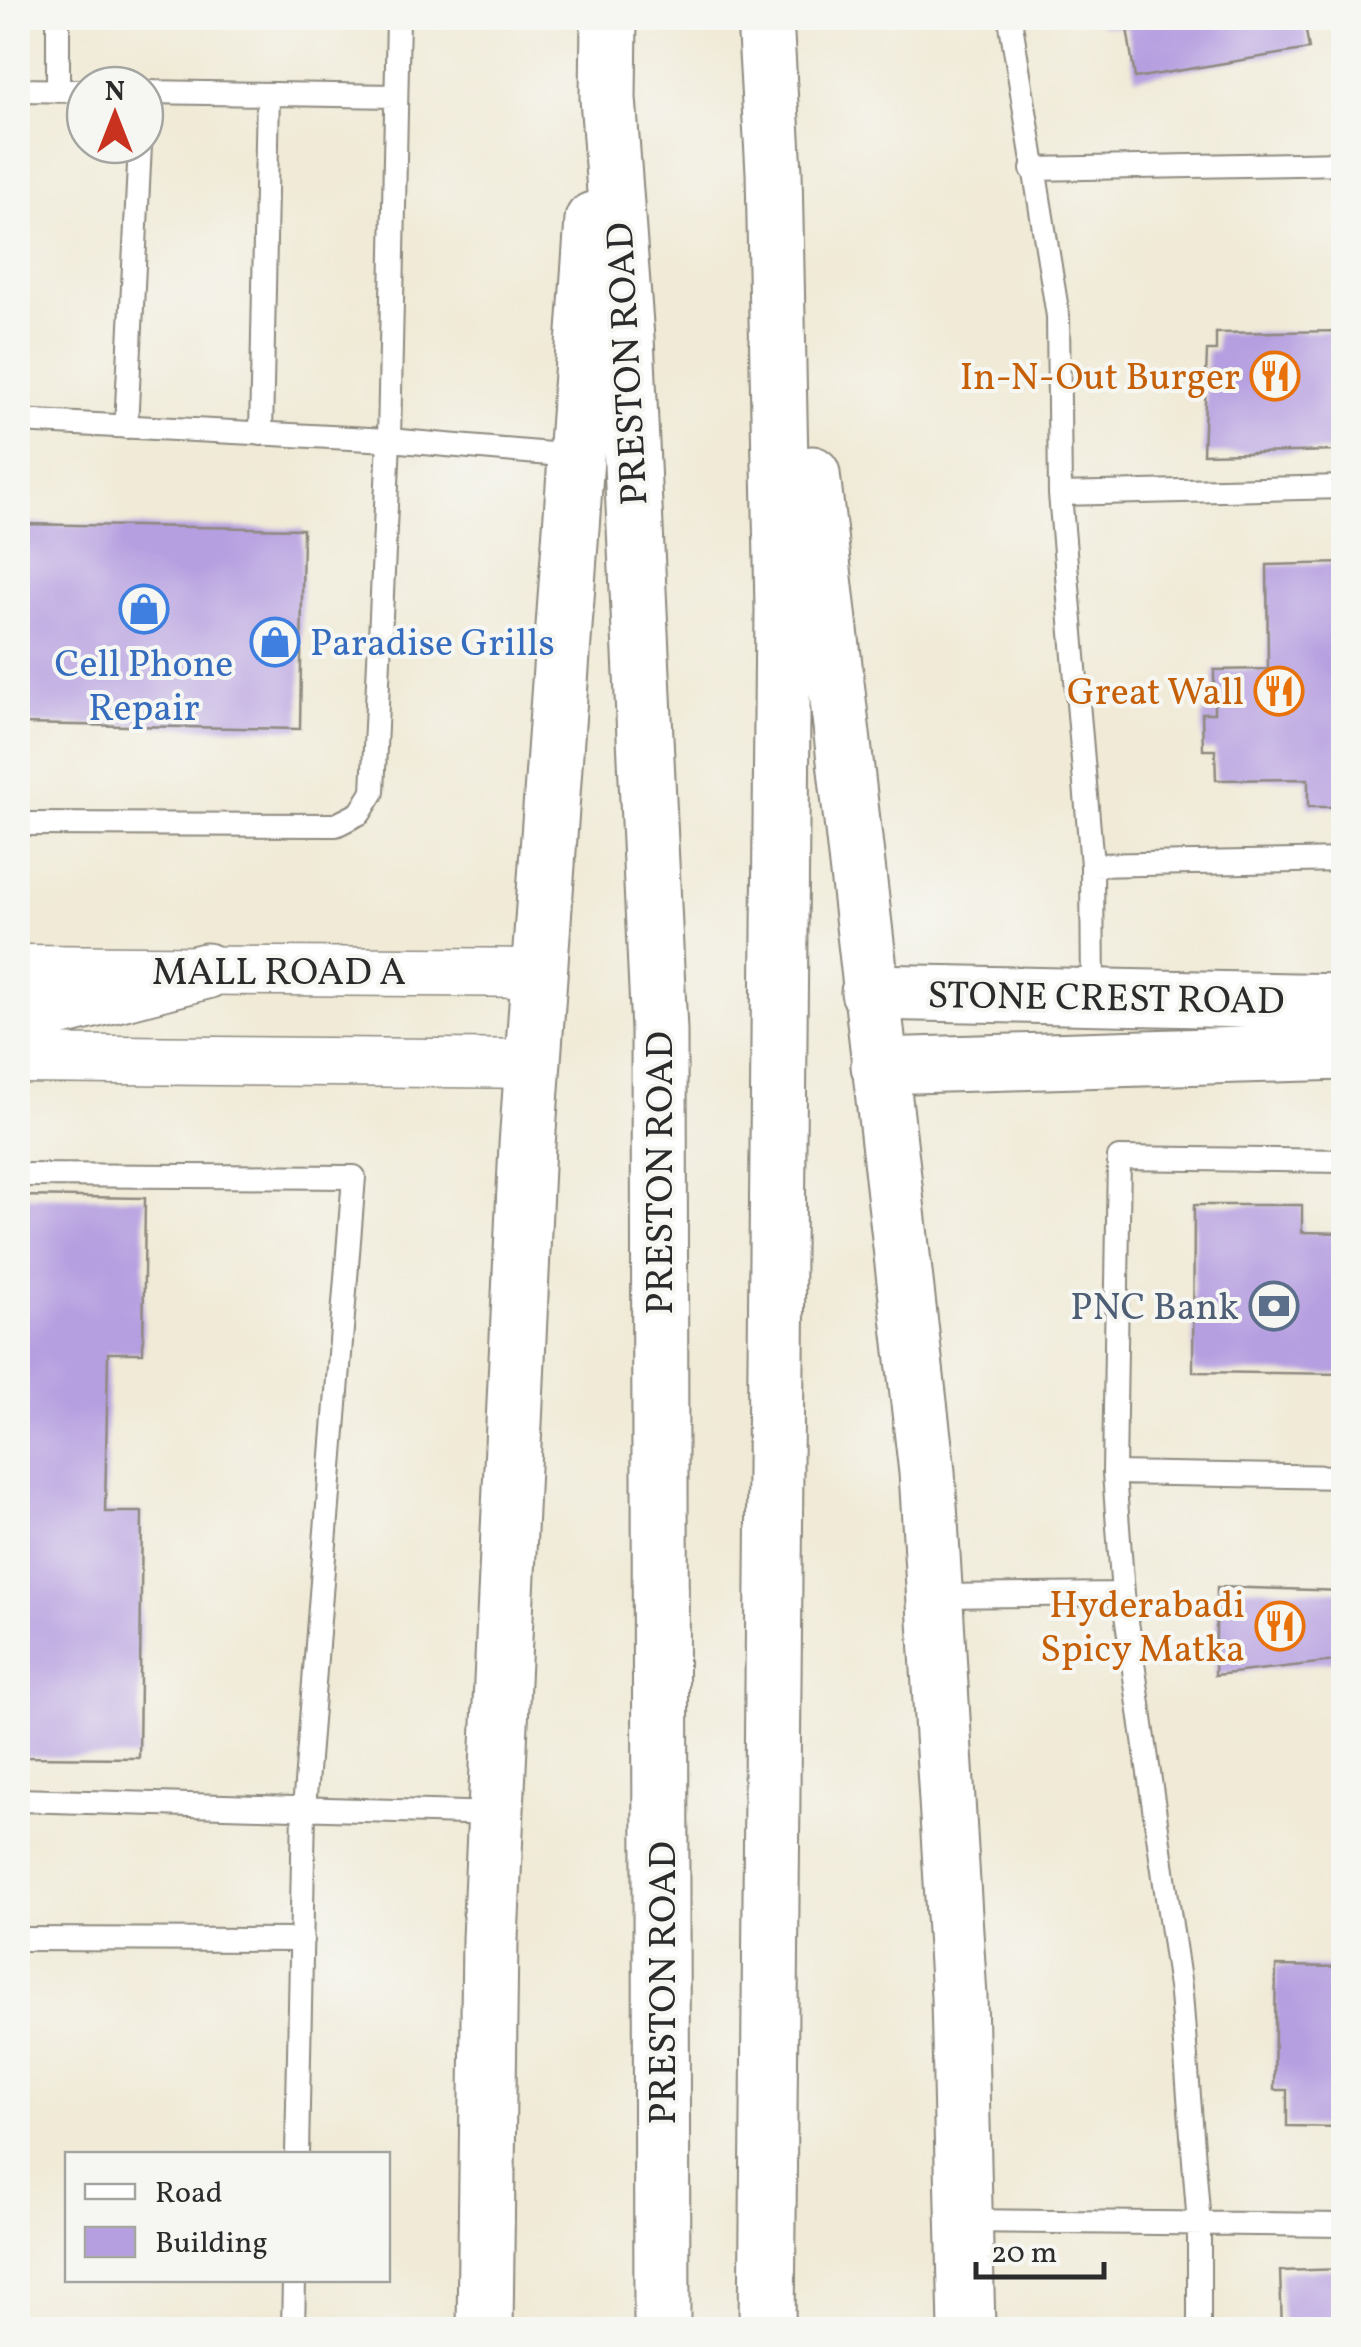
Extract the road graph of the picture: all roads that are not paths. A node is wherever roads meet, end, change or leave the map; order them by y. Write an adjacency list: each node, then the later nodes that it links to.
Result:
1 (58, 18): 7 (lane)
2 (398, 18): 11 (lane)
3 (609, 18): 12 (main road, PRESTON ROAD)
4 (1010, 18): 15 (lane)
5 (766, 38): 29 (main road); 56 (main road)
6 (18, 90): 7 (lane)
7 (58, 91): 8 (lane)
8 (65, 91)
9 (165, 92): 10 (lane)
10 (268, 94): 11 (lane); 18 (lane)
11 (396, 96): 19 (lane)
12 (608, 98): 20 (main road); 55 (main road, PRESTON ROAD)
13 (1344, 163): 15 (lane)
14 (139, 165): 17 (lane)
15 (1032, 169): 22 (lane)
16 (18, 421): 17 (lane)
17 (126, 427): 18 (lane)
18 (261, 434): 19 (lane)
19 (388, 440): 20 (lane); 23 (lane)
20 (573, 456): 28 (main road)
21 (1344, 487): 22 (lane)
22 (1060, 494): 25 (lane)
23 (18, 824)
24 (1344, 860): 25 (lane)
25 (1092, 865): 30 (lane)
26 (18, 969): 27 (street, MALL ROAD A)
27 (206, 971): 28 (street, MALL ROAD A); 32 (main road)
28 (541, 973): 35 (main road)
29 (870, 992): 30 (main road, STONE CREST ROAD); 36 (main road)
30 (1094, 997): 31 (main road, STONE CREST ROAD)
31 (1344, 1002)
32 (18, 1034)
33 (1344, 1052): 36 (main road, STONE CREST ROAD)
34 (18, 1059): 35 (street)
35 (535, 1064): 45 (main road)
36 (879, 1066): 42 (main road)
37 (1344, 1161): 39 (lane)
38 (18, 1175): 44 (lane)
39 (1114, 1473): 40 (lane); 41 (lane)
40 (1344, 1476)
41 (1124, 1594): 42 (lane); 50 (lane)
42 (934, 1596): 49 (main road)
43 (18, 1800): 44 (lane)
44 (304, 1809): 45 (lane); 47 (lane)
45 (498, 1814): 54 (main road)
46 (18, 1939): 47 (lane)
47 (302, 1940): 48 (lane)
48 (297, 2152)
49 (964, 2222): 50 (lane); 57 (main road)
50 (1199, 2225): 51 (lane); 58 (lane)
51 (1344, 2225)
52 (294, 2282): 53 (lane)
53 (293, 2330)
54 (485, 2330)
55 (662, 2330)
56 (767, 2330)
57 (966, 2330)
58 (1199, 2330)

